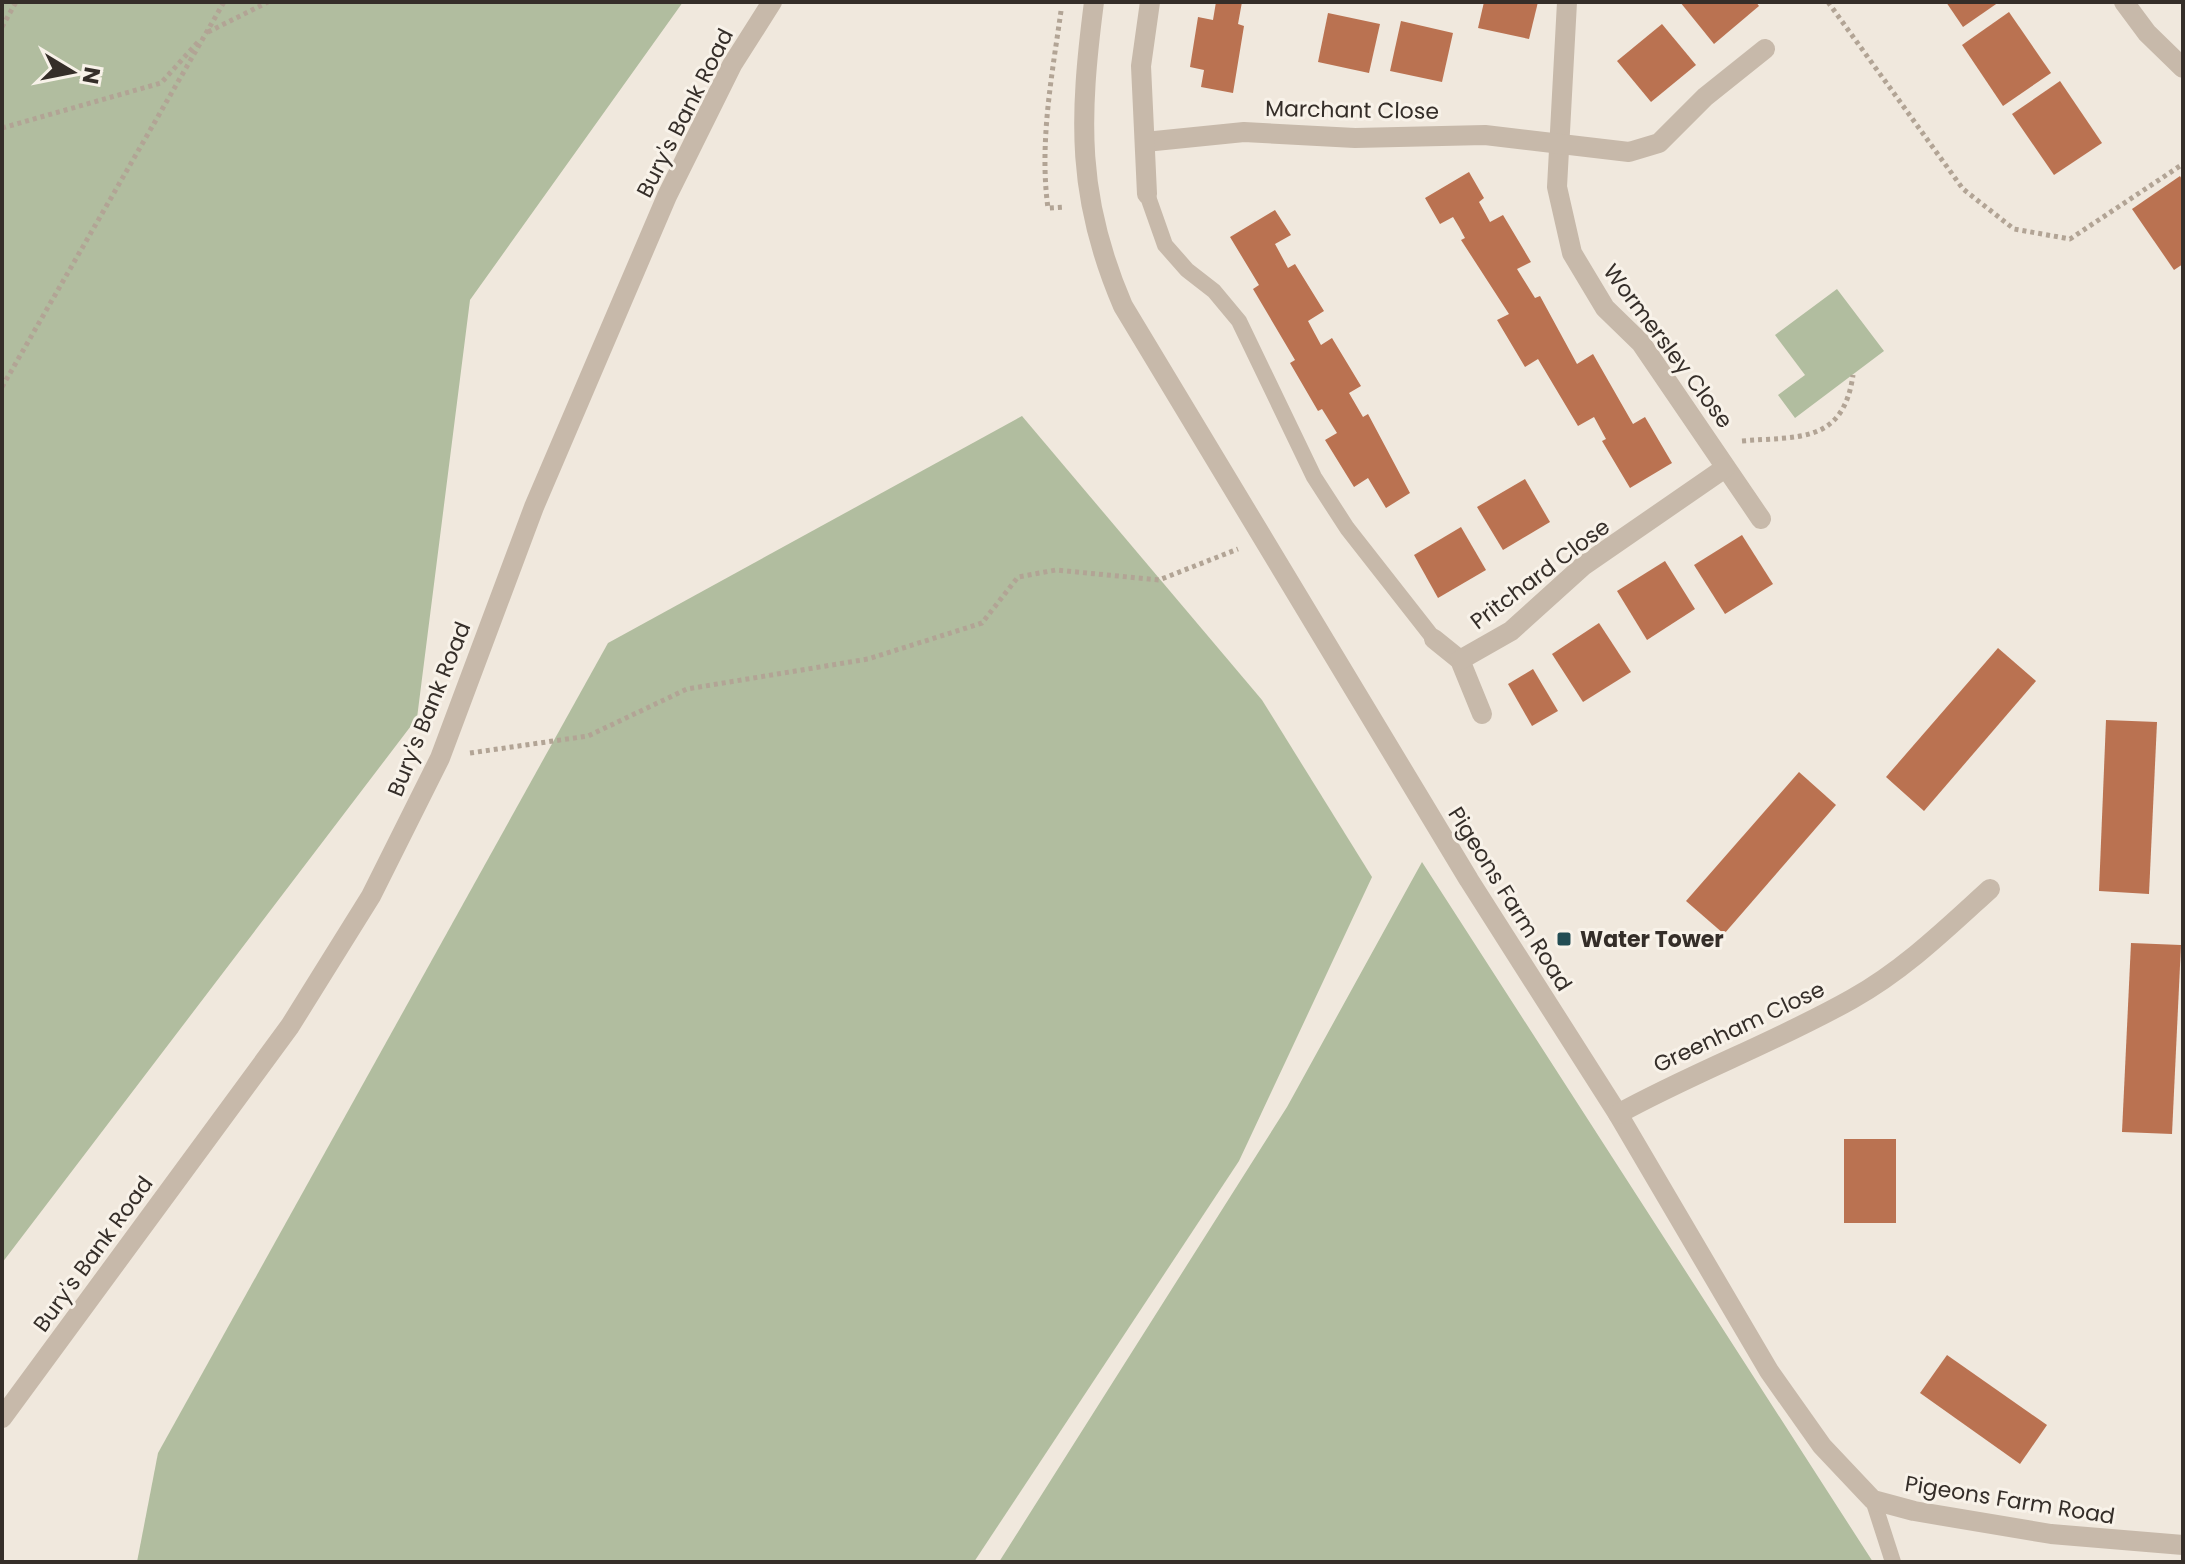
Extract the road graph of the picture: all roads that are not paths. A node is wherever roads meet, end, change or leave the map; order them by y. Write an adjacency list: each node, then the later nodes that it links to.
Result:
1 (772, 2): 18 (street, Bury's Bank Road)
2 (1094, 2): 17 (street, Pigeons Farm Road)
3 (1150, 2): 8 (street)
4 (1567, 2): 9 (street, Wormersley Close)
5 (2124, 2): 7 (street)
6 (1765, 49): 9 (street, Marchant Close)
7 (2183, 68)
8 (1145, 142): 9 (street, Marchant Close); 10 (street)
9 (1558, 142): 11 (street, Wormersley Close)
10 (1147, 194): 13 (lane)
11 (1725, 468): 12 (street, Wormersley Close); 14 (street, Pritchard Close)
12 (1761, 519)
13 (1434, 639): 14 (street, Pritchard Close)
14 (1460, 660): 15 (street, Pritchard Close)
15 (1482, 714)
16 (1990, 889): 17 (street, Greenham Close)
17 (1618, 1114): 19 (street, Pigeons Farm Road)
18 (2, 1418)
19 (1873, 1500): 20 (street, Pigeons Farm Road); 21 (lane)
20 (2183, 1545)
21 (1893, 1562)

